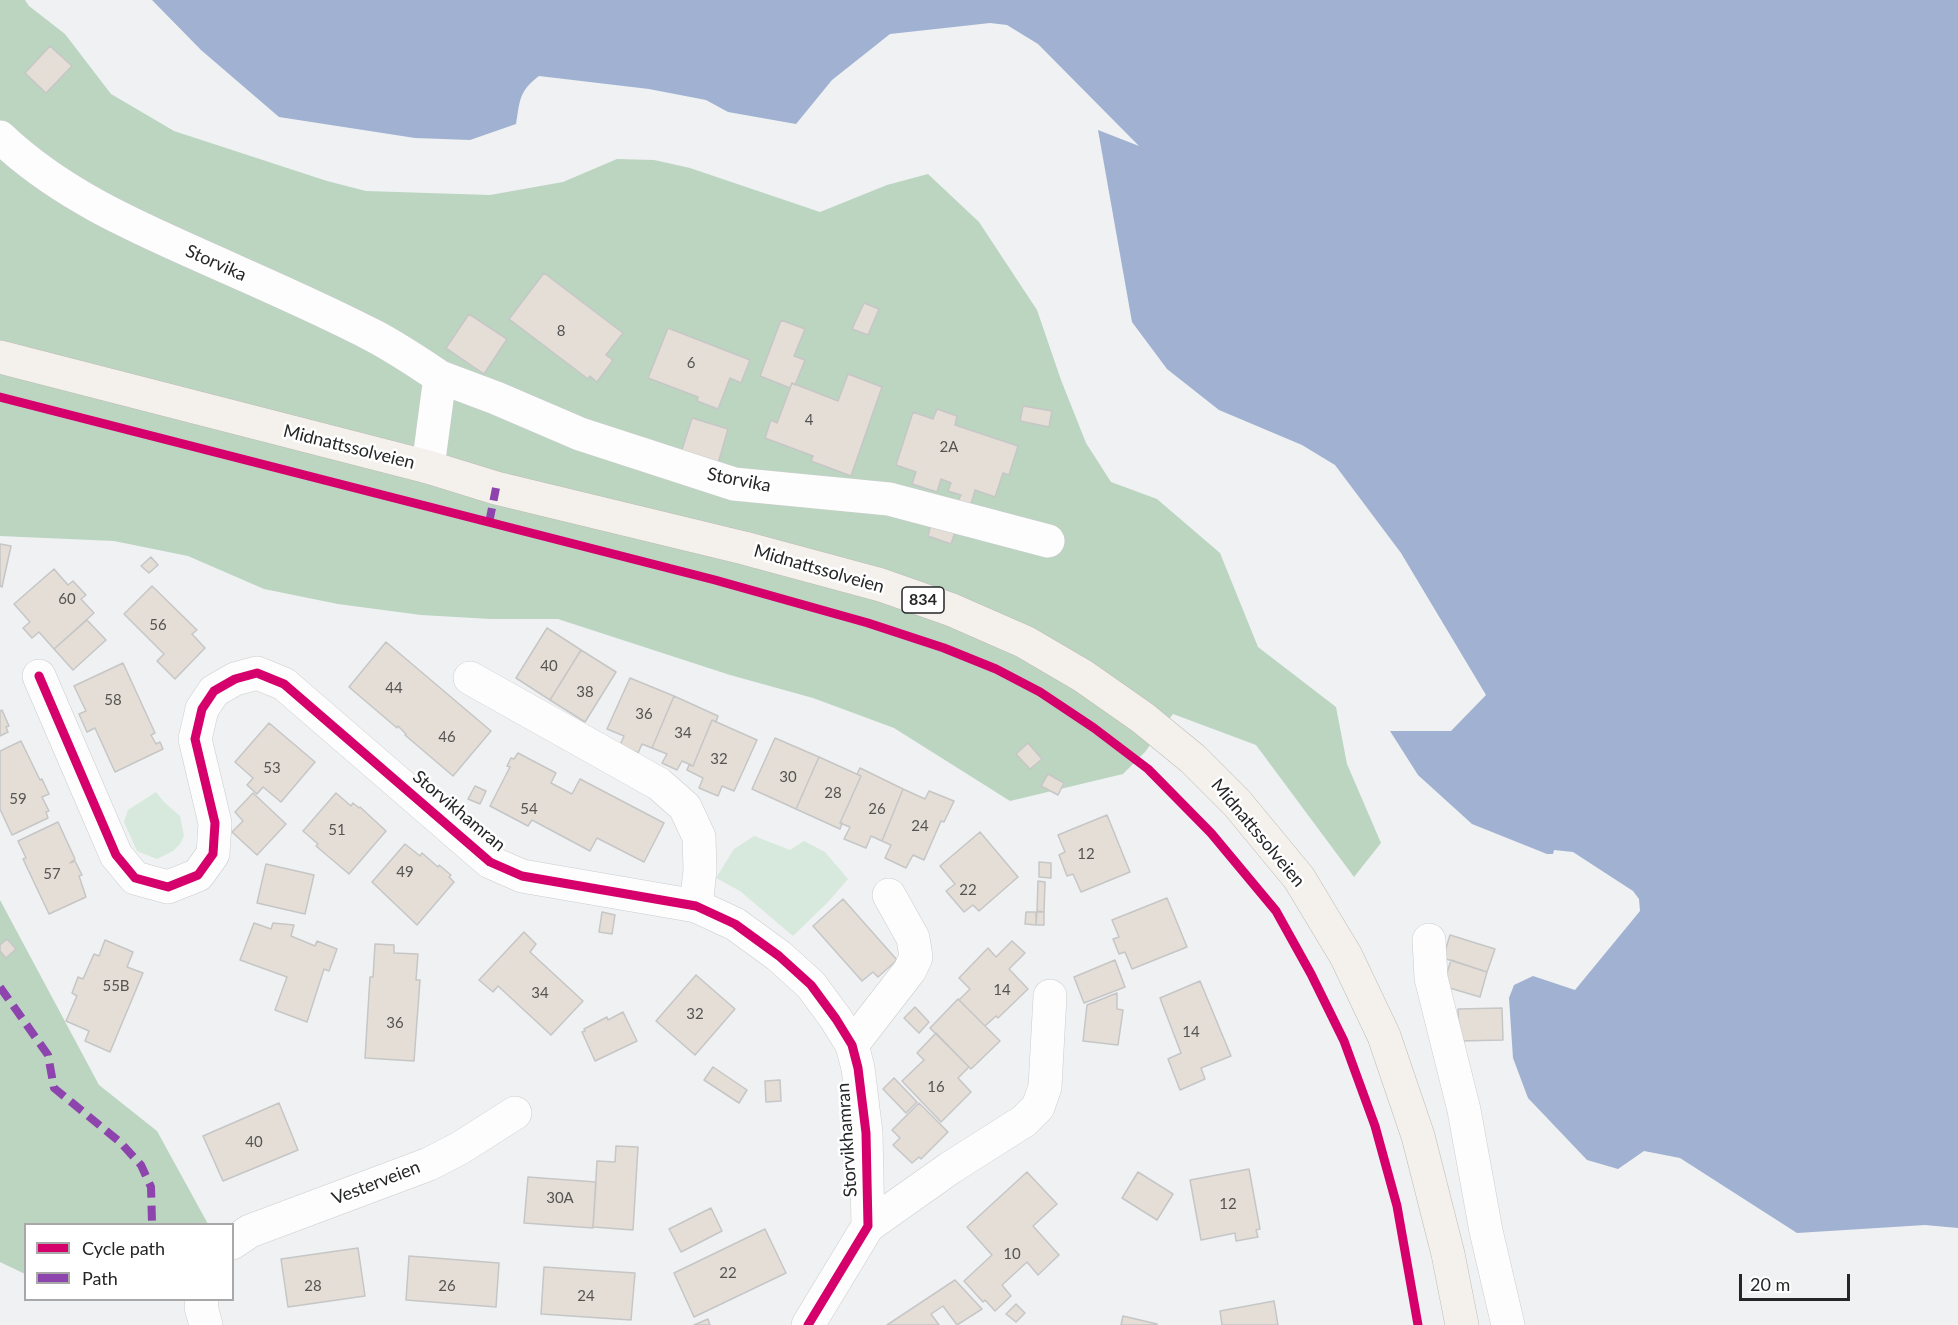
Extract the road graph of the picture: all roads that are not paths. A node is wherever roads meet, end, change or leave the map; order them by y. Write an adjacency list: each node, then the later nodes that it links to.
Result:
1 (0, 137): 3 (street, Storvika)
2 (0, 357): 4 (main road, Midnattssolveien / 834)
3 (440, 377): 4 (street); 5 (street, Storvika)
4 (428, 467): 19 (main road, Midnattssolveien / 834)
5 (1048, 541)
6 (39, 676): 9 (street, Storvikhamran)
7 (470, 678): 9 (street)
8 (889, 895): 12 (street)
9 (696, 906): 12 (street, Storvikhamran)
10 (1429, 940): 20 (street)
11 (1050, 996): 14 (street)
12 (852, 1045): 14 (street, Storvikhamran)
13 (515, 1113): 15 (street, Vesterveien)
14 (868, 1226): 18 (street)
15 (234, 1242)
16 (202, 1301): 17 (street)
17 (206, 1325)
18 (808, 1325)
19 (1462, 1325)
20 (1508, 1325)

